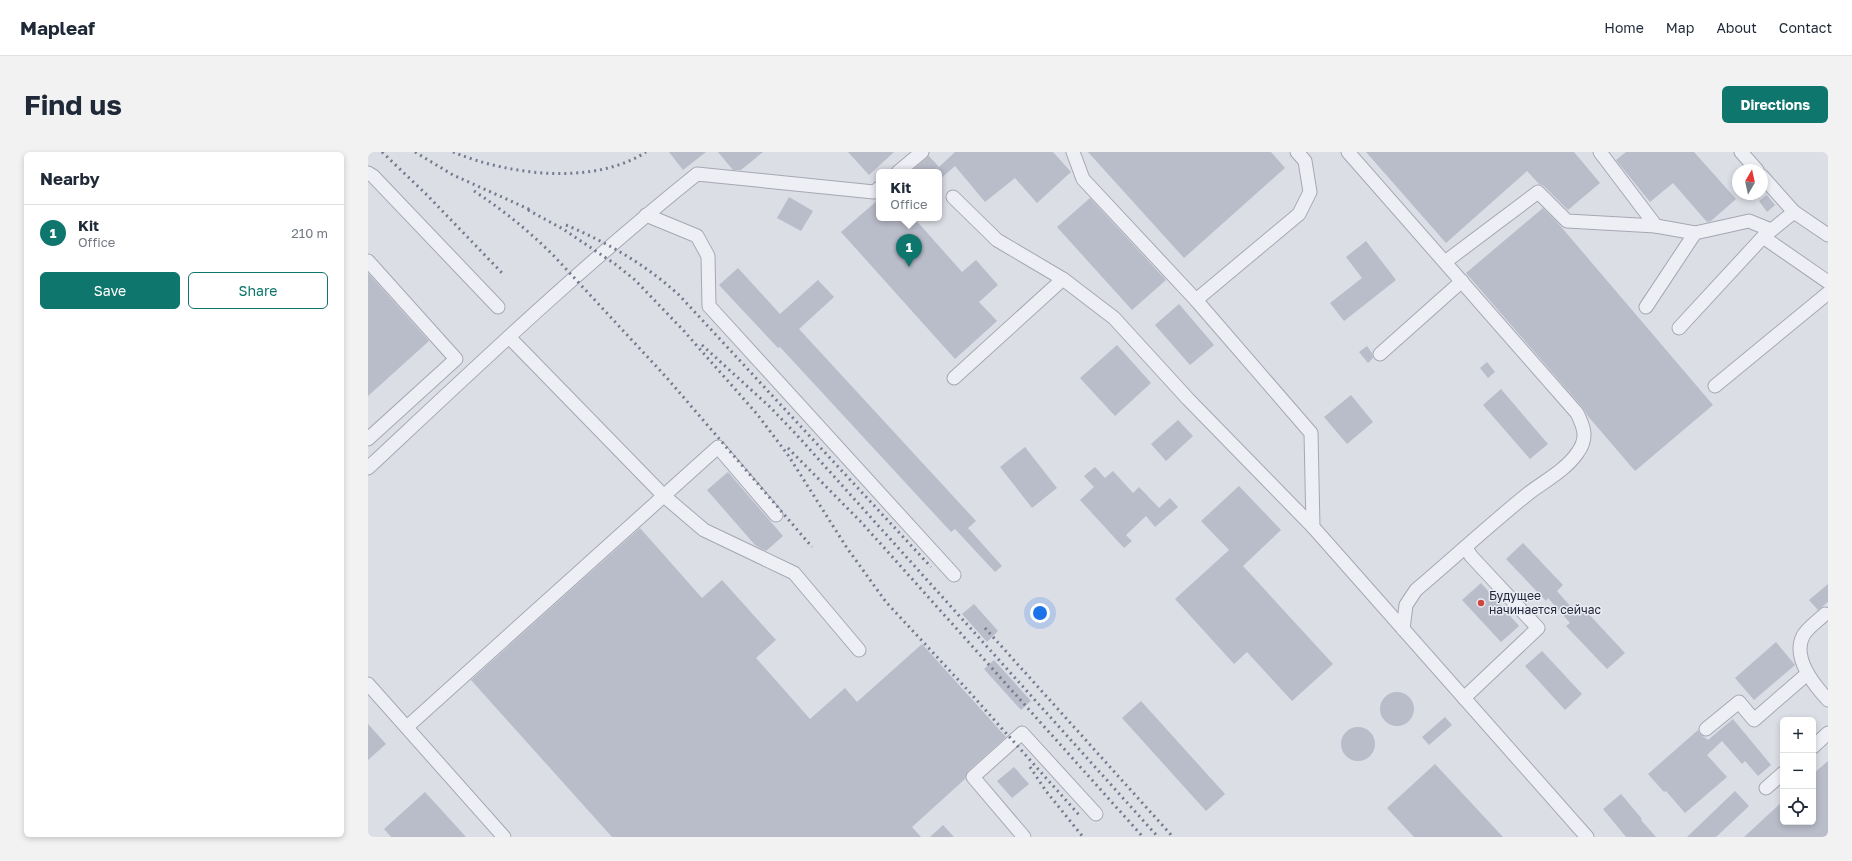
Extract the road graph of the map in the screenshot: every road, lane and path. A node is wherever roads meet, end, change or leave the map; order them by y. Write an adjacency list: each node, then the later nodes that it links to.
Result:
1 (922, 152): 8 (lane)
2 (1073, 152): 25 (lane)
3 (1297, 152): 25 (lane)
4 (1348, 152): 20 (lane)
5 (1600, 152): 15 (lane)
6 (1741, 152): 7 (lane)
7 (1752, 164)
8 (902, 169)
9 (368, 173): 26 (lane)
10 (1768, 183): 13 (lane)
11 (876, 190): 14 (lane)
12 (953, 197): 21 (lane)
13 (1794, 212): 17 (lane); 18 (lane)
14 (646, 215): 29 (lane); 39 (lane)
15 (1656, 226): 16 (lane); 20 (lane)
16 (1696, 233): 17 (lane); 27 (lane)
17 (1767, 234): 23 (lane); 28 (lane)
18 (1828, 235)
19 (368, 261): 33 (lane)
20 (1445, 262): 22 (lane)
21 (1063, 279): 31 (lane); 37 (lane)
22 (1462, 281): 30 (lane); 38 (lane)
23 (1828, 282)
24 (1828, 293): 32 (lane)
25 (1196, 300): 37 (lane)
26 (498, 307)
27 (1646, 307)
28 (1679, 328)
29 (509, 337): 34 (lane); 35 (lane)
30 (1380, 354)
31 (954, 378)
32 (1715, 386)
33 (368, 439)
34 (368, 468)
35 (664, 496): 36 (lane); 42 (lane); 47 (lane)
36 (776, 515)
37 (1313, 528): 41 (lane)
38 (1466, 548): 41 (lane); 45 (lane)
39 (954, 575)
40 (1825, 614): 43 (lane)
41 (1404, 629): 45 (lane)
42 (859, 650)
43 (1808, 674): 46 (lane); 48 (lane)
44 (368, 684): 47 (lane)
45 (1464, 698): 56 (lane)
46 (1828, 700)
47 (407, 727): 54 (lane)
48 (1706, 729)
49 (1828, 733): 50 (lane)
50 (1816, 744)
51 (1780, 776): 52 (lane)
52 (1766, 788)
53 (1096, 814): 55 (lane)
54 (504, 837)
55 (1024, 837)
56 (1587, 837)

